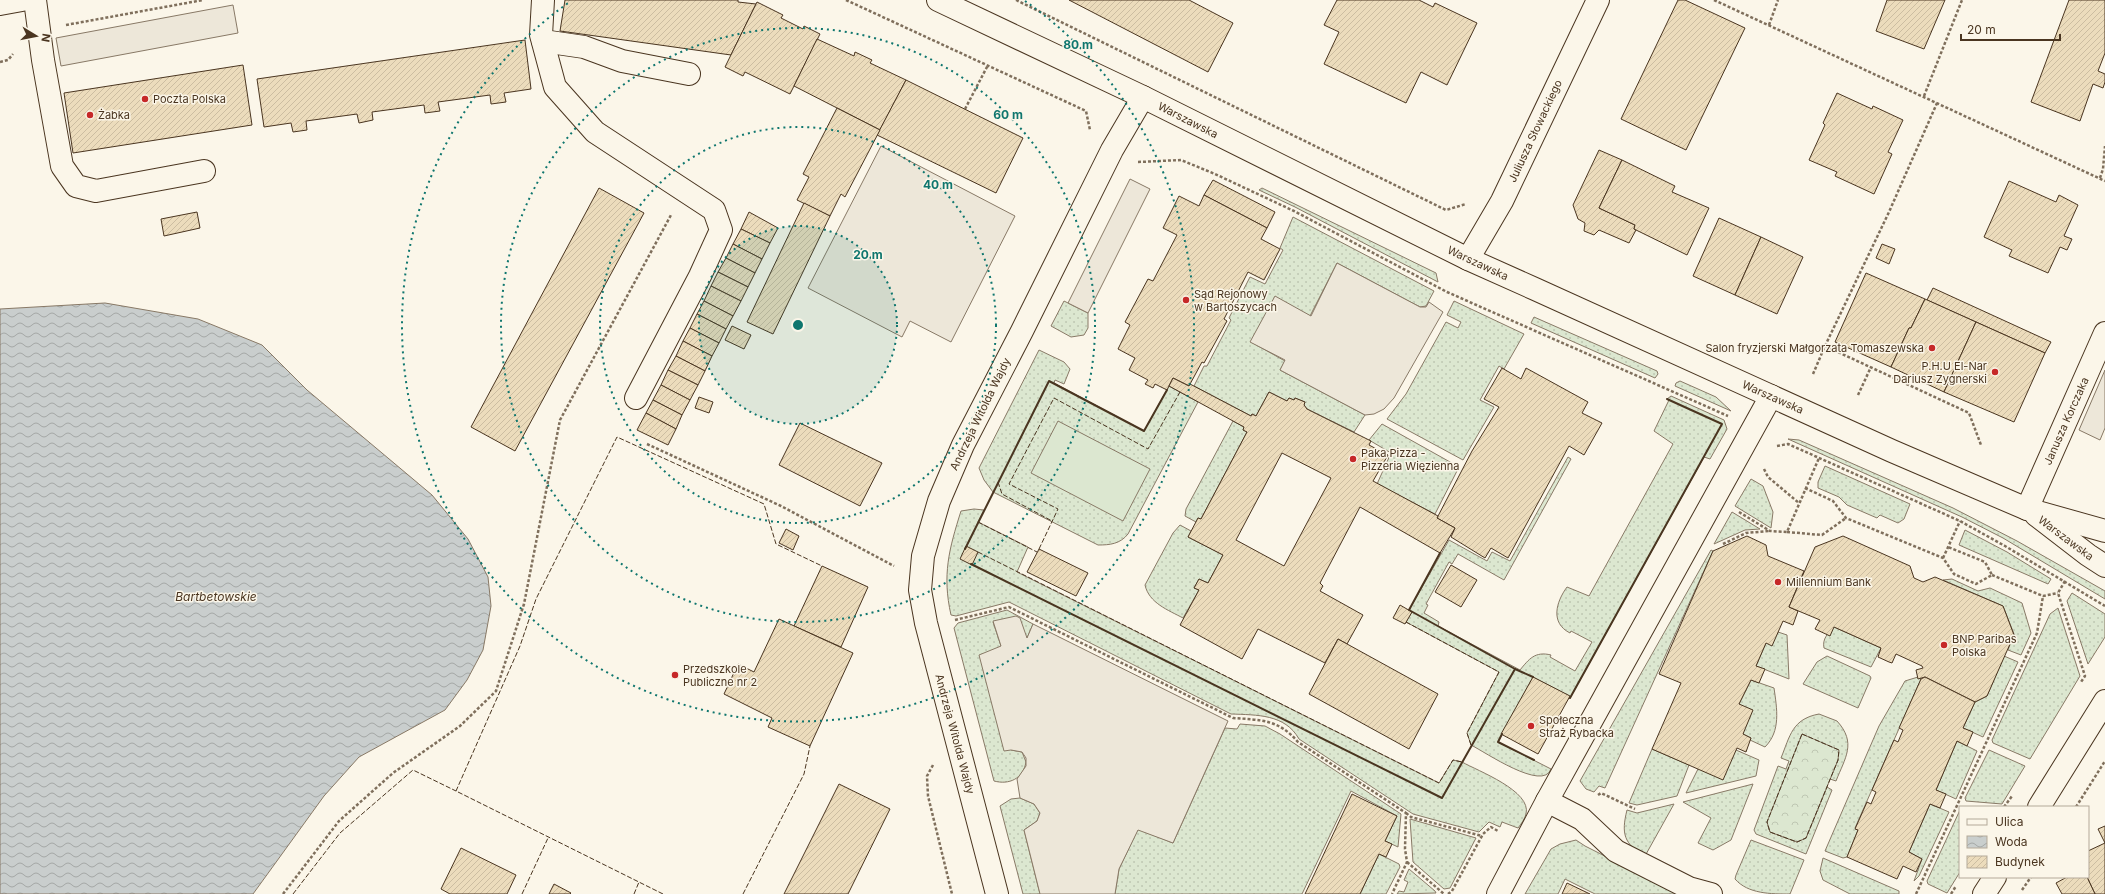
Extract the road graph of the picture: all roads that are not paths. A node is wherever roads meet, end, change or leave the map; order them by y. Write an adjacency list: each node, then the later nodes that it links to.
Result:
1 (22, 0): 6 (street)
2 (35, 0): 10 (street)
3 (543, 0): 7 (street)
4 (938, 0): 9 (street, Warszawska)
5 (1598, 0): 11 (street, Juliusza Słowackiego)
6 (0, 4)
7 (543, 41): 8 (street); 14 (street)
8 (689, 74)
9 (1143, 97): 11 (street, Warszawska); 22 (street, Andrzeja Witolda Wajdy)
10 (204, 171)
11 (1468, 259): 13 (street, Warszawska)
12 (2105, 333): 15 (street, Janusza Korczaka)
13 (1771, 396): 15 (street, Warszawska); 19 (street)
14 (636, 398)
15 (2027, 509): 16 (street, Warszawska); 17 (street, Warszawska)
16 (2105, 531)
17 (2105, 566)
18 (2105, 701): 20 (street)
19 (1547, 801): 23 (street); 24 (street)
20 (2040, 806)
21 (1994, 878): 25 (street)
22 (997, 894)
23 (1498, 894)
24 (1711, 894)
25 (1984, 894)

